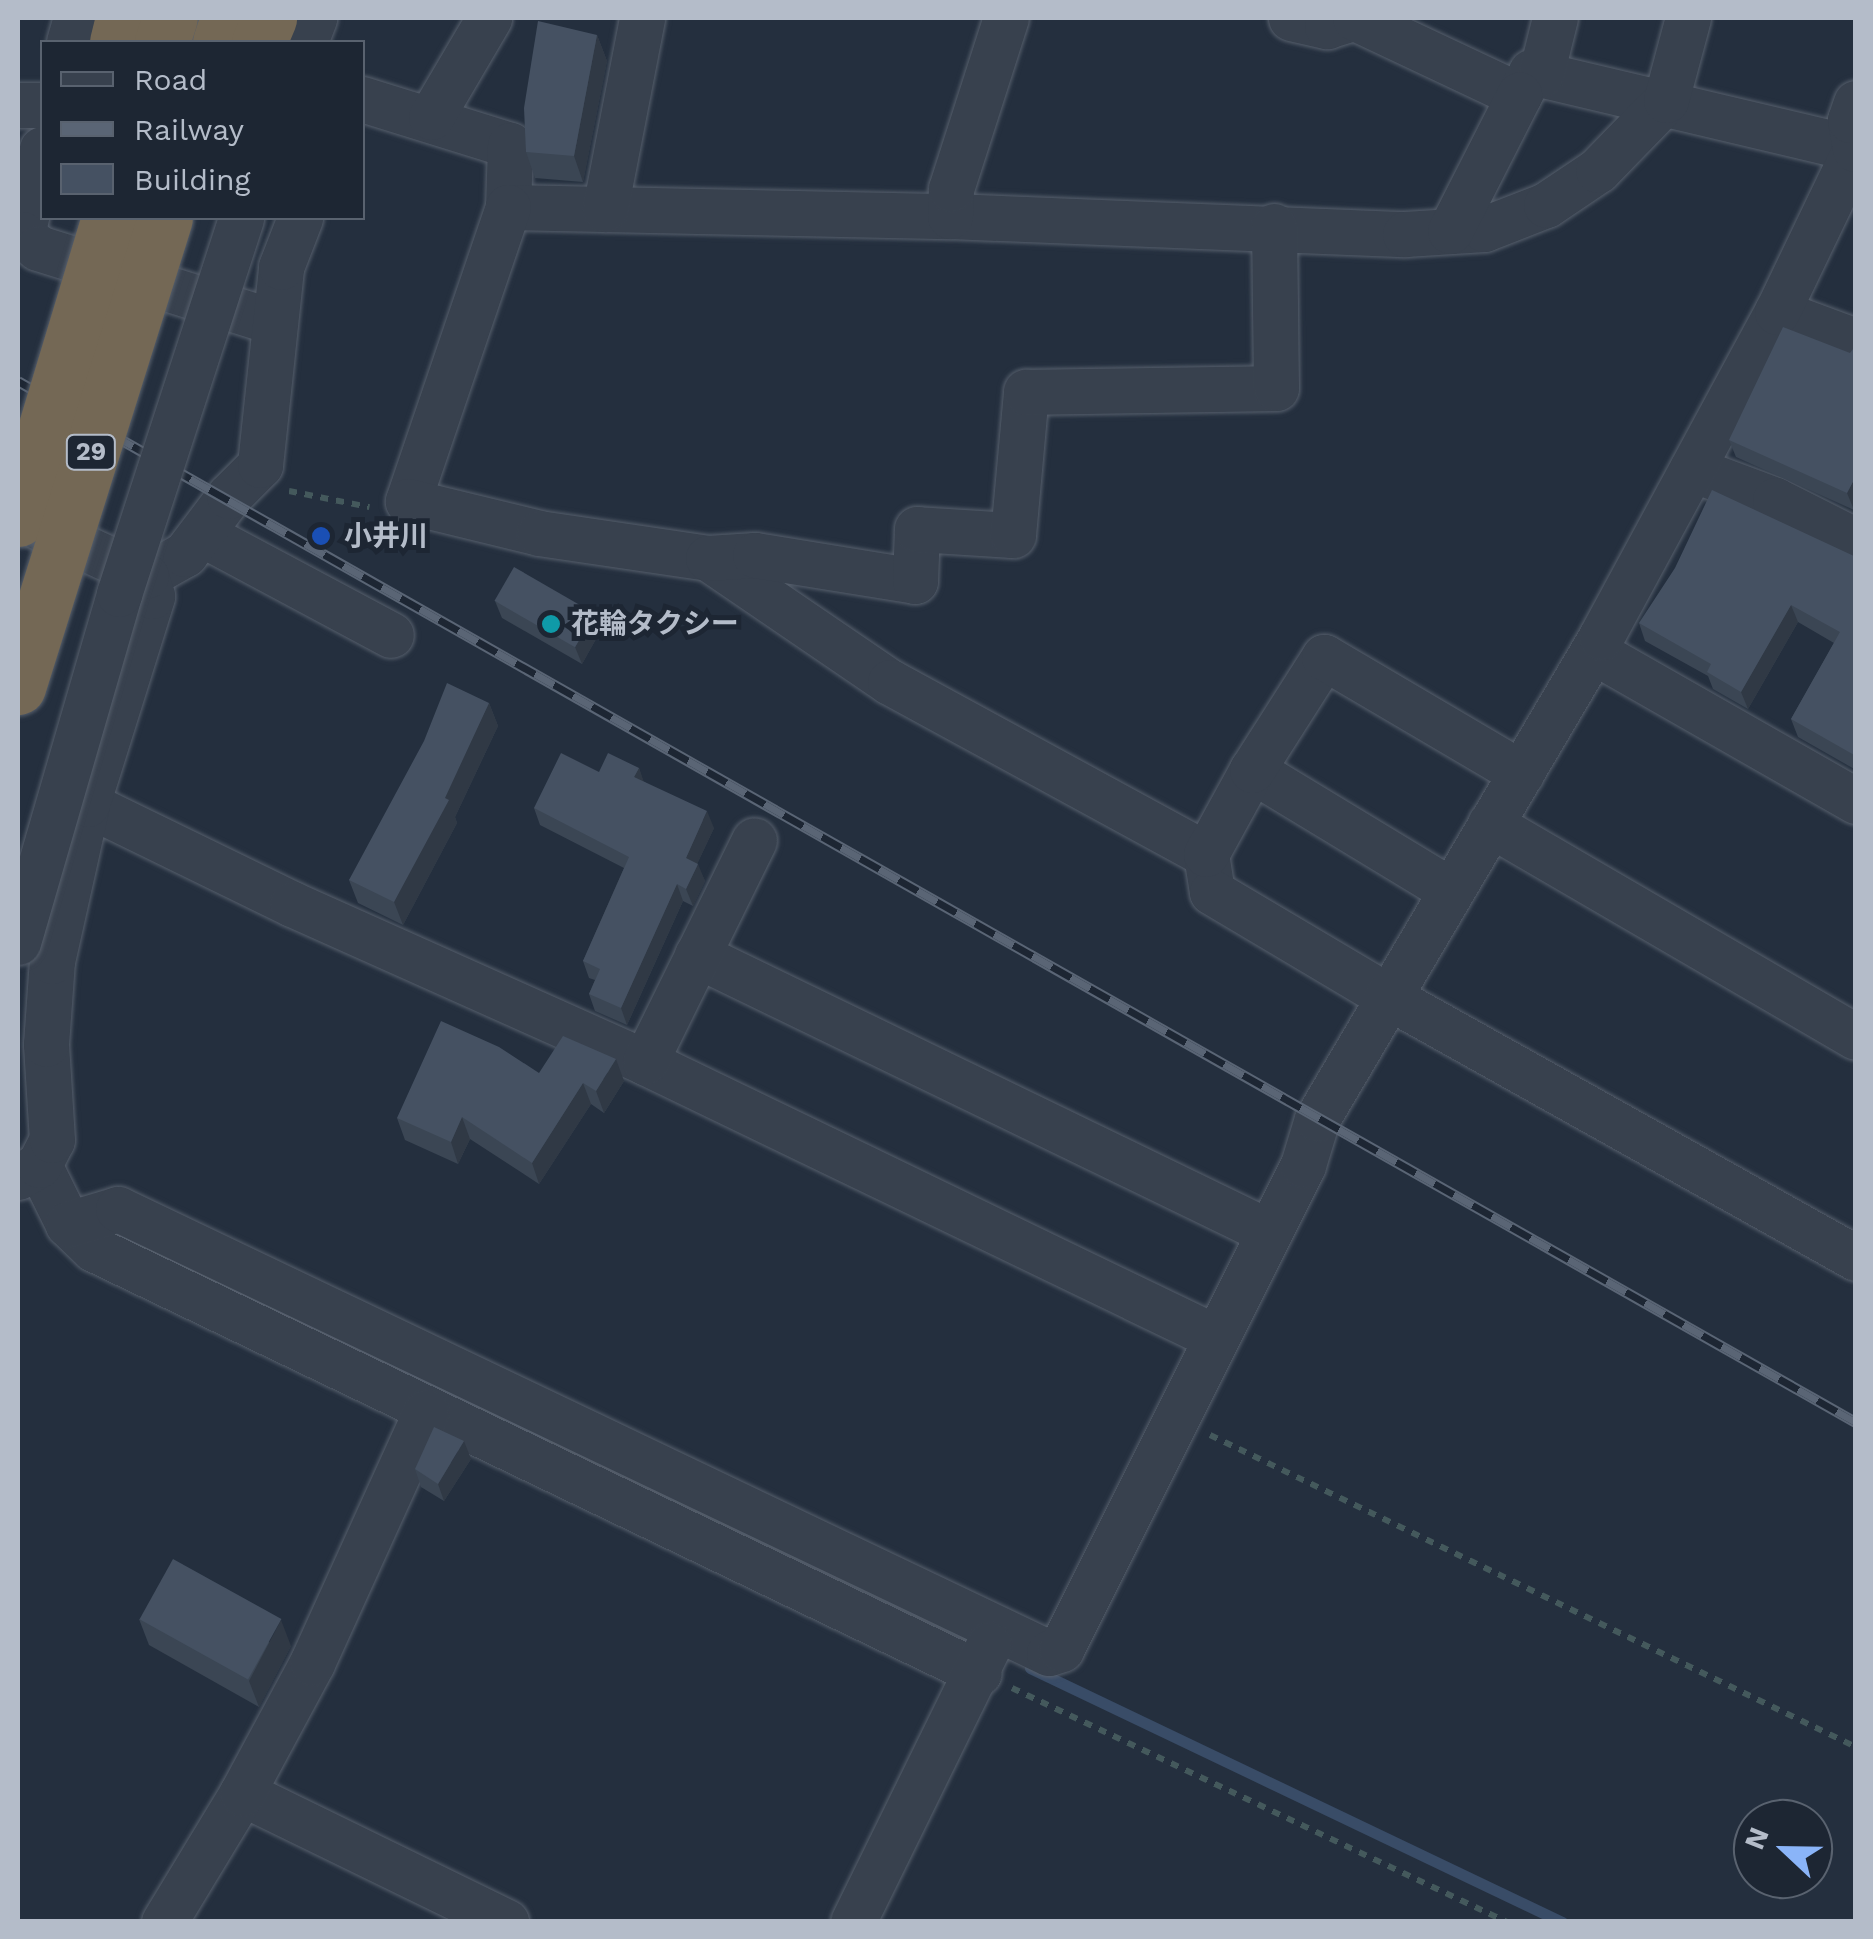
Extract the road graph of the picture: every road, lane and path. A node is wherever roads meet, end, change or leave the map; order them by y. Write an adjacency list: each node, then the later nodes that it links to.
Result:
1 (489, 18): 12 (street)
2 (642, 18): 16 (street)
3 (1006, 18): 17 (street)
4 (1291, 18): 5 (street)
5 (1354, 18): 8 (street)
6 (1555, 18): 8 (street)
7 (1688, 18): 10 (street)
8 (1530, 85): 10 (street); 25 (street)
9 (365, 100): 12 (street)
10 (1666, 100): 13 (street); 25 (street)
11 (1856, 104): 13 (street)
12 (431, 117): 15 (street)
13 (1855, 149): 26 (street)
14 (40, 158): 27 (street)
15 (508, 207): 16 (street); 32 (street)
16 (606, 209): 17 (street)
17 (950, 216): 24 (street)
18 (78, 220): 31 (highway)
19 (108, 220): 33 (highway, 29, bridge)
20 (164, 220): 40 (highway, 29, bridge)
21 (192, 220): 40 (highway, bridge)
22 (239, 220): 49 (street, bridge)
23 (299, 220): 27 (street)
24 (1274, 226): 25 (street); 36 (street)
25 (1450, 231)
26 (1777, 312): 28 (street); 29 (street)
27 (274, 322): 30 (street)
28 (1856, 340)
29 (1692, 469): 35 (street); 39 (street)
30 (250, 476): 32 (path); 34 (street)
31 (18, 484)
32 (408, 501): 36 (street)
33 (18, 518): 37 (street)
34 (202, 534): 37 (street); 38 (street)
35 (1856, 541)
36 (708, 558): 47 (street)
37 (146, 576): 44 (street)
38 (391, 635)
39 (1593, 651): 42 (street); 43 (street)
40 (24, 665)
41 (1252, 770): 42 (street); 47 (street); 48 (street)
42 (1521, 773): 45 (street)
43 (1856, 802)
44 (87, 804): 53 (street); 54 (street)
45 (1490, 824): 48 (street); 52 (street)
46 (754, 840): 50 (street)
47 (1206, 854): 51 (street)
48 (1450, 890): 51 (street)
49 (18, 942)
50 (697, 955): 53 (street); 56 (street)
51 (1387, 996): 56 (street); 57 (street)
52 (1856, 1037)
53 (645, 1062): 58 (street)
54 (28, 1171): 55 (street)
55 (68, 1224): 59 (street); 61 (street)
56 (1268, 1232): 58 (street)
57 (1856, 1258)
58 (1215, 1337): 60 (street)
59 (426, 1412): 62 (street); 64 (street)
60 (1178, 1419): 61 (street); 63 (path)
61 (996, 1628): 62 (street)
62 (979, 1673): 67 (street); 68 (path)
63 (1856, 1746)
64 (242, 1793): 65 (street); 66 (street)
65 (164, 1922)
66 (506, 1922)
67 (853, 1922)
68 (1507, 1922)

